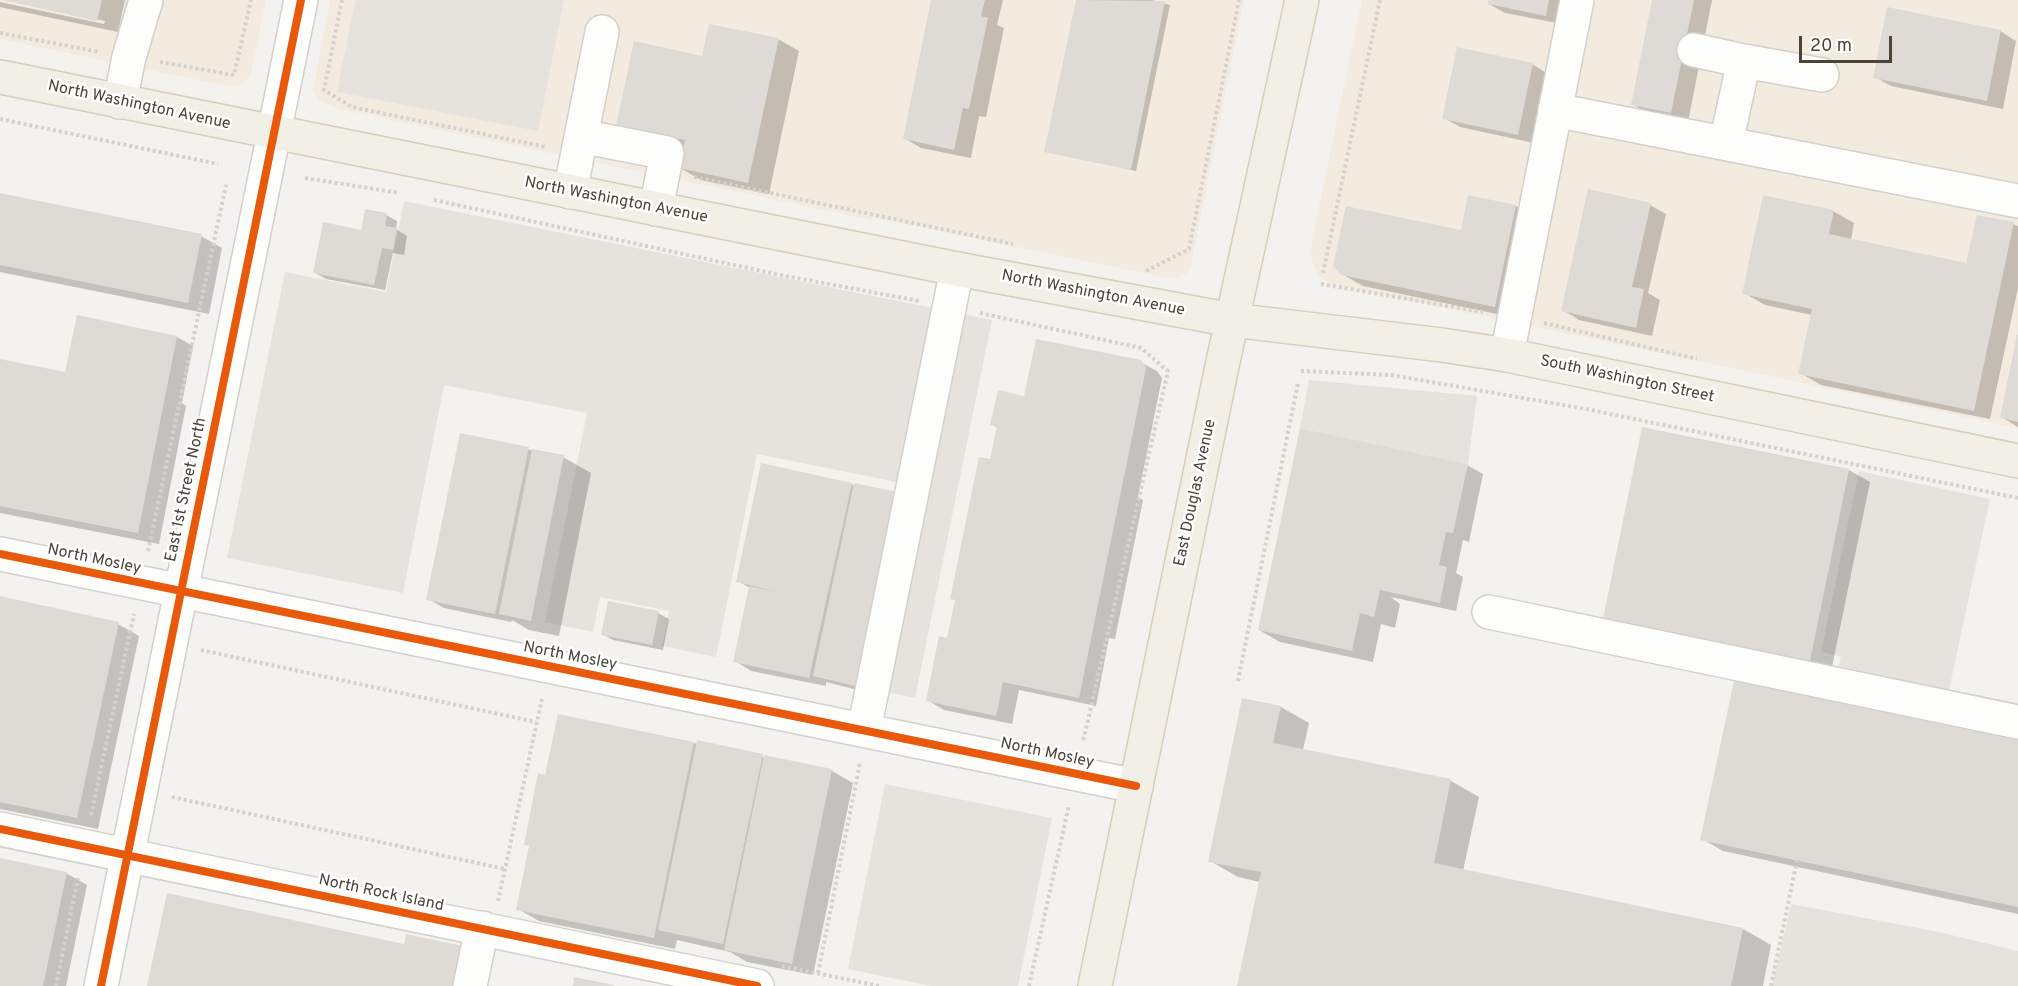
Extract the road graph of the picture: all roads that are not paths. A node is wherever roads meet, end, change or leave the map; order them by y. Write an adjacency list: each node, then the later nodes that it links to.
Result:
1 (146, 0): 10 (street)
2 (301, 0): 12 (street, East 1st Street North)
3 (1302, 0): 19 (main road, East Douglas Avenue)
4 (1577, 0): 11 (street)
5 (602, 32): 14 (street)
6 (1694, 50): 7 (street)
7 (1744, 61): 8 (street); 13 (street)
8 (1822, 75)
9 (0, 77): 10 (main road, North Washington Avenue)
10 (120, 102): 12 (main road, North Washington Avenue)
11 (1555, 110): 13 (street); 20 (street)
12 (274, 133): 15 (main road, North Washington Avenue); 23 (street, East 1st Street North)
13 (1726, 143): 16 (street)
14 (579, 145): 15 (street); 17 (street)
15 (570, 192): 17 (main road, North Washington Avenue)
16 (2018, 201)
17 (656, 209): 18 (main road, North Washington Avenue)
18 (957, 269): 19 (main road, North Washington Avenue); 26 (street)
19 (1232, 320): 20 (main road, South Washington Street); 27 (main road, East Douglas Avenue)
20 (1507, 355): 21 (main road, South Washington Street)
21 (2018, 461)
22 (0, 555): 23 (street, North Mosley)
23 (180, 592): 26 (street, North Mosley); 29 (street, East 1st Street North)
24 (1489, 612): 25 (street)
25 (2018, 722)
26 (864, 730): 27 (street, North Mosley)
27 (1136, 786): 34 (main road, East Douglas Avenue)
28 (0, 829): 29 (street, North Rock Island)
29 (126, 855): 30 (street, North Rock Island); 32 (street, East 1st Street North)
30 (489, 918): 31 (street, North Rock Island); 33 (street)
31 (764, 975)
32 (101, 986)
33 (470, 986)
34 (1095, 986)

